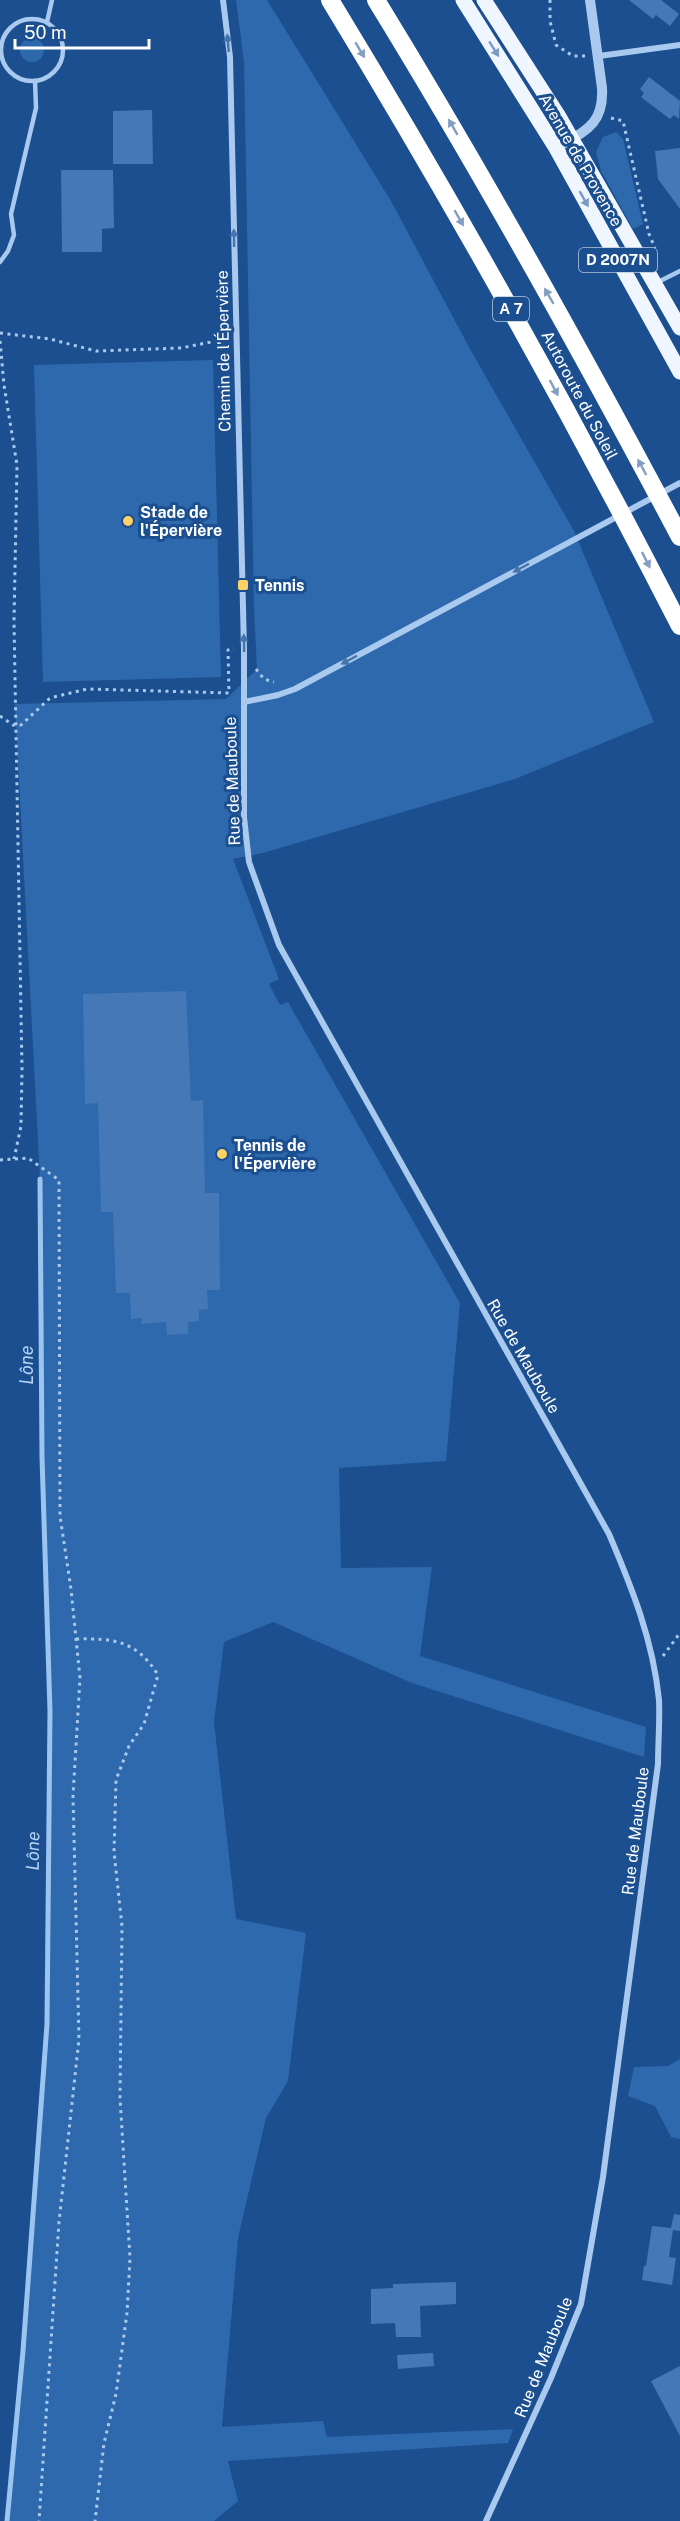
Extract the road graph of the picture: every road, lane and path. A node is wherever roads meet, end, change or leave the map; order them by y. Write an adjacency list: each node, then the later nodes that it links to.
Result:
1 (52, 0): 9 (lane)
2 (223, 0): 27 (street, Chemin de l'Épervière, one-way to 2)
3 (330, 0): 26 (highway, Autoroute du Soleil / A 7, one-way to 26)
4 (376, 0): 25 (highway, Autoroute du Soleil / A 7, one-way to 4)
5 (463, 0): 15 (main road, Avenue de Provence / D 2007N, one-way to 15)
6 (484, 0): 14 (main road, Avenue de Provence / D 2007N)
7 (550, 0): 11 (path)
8 (590, 0): 11 (street)
9 (47, 22): 12 (lane); 12 (lane)
10 (680, 45): 11 (street)
11 (599, 56): 13 (street)
12 (35, 81): 16 (lane)
13 (600, 116): 14 (street); 18 (path)
14 (572, 139): 15 (street); 18 (main road, Avenue de Provence / D 2007N)
15 (556, 148): 23 (main road, Avenue de Provence / D 2007N, one-way to 23)
16 (0, 262)
17 (680, 271): 18 (lane)
18 (662, 280): 19 (main road, Avenue de Provence / D 2007N)
19 (680, 328)
20 (0, 333): 21 (path)
21 (227, 339)
22 (0, 341): 31 (path)
23 (680, 372)
24 (680, 483): 29 (street, Rue de Mauboule, one-way to 29)
25 (680, 537)
26 (680, 626)
27 (244, 649): 28 (path); 29 (street, Chemin de l'Épervière); 31 (path)
28 (278, 682)
29 (243, 702): 36 (street, Rue de Mauboule)
30 (0, 716): 31 (path)
31 (15, 725): 32 (path)
32 (14, 1159): 33 (path); 35 (path)
33 (0, 1160)
34 (680, 1633): 36 (path)
35 (76, 1639): 37 (path); 38 (path)
36 (654, 1667): 39 (street, Rue de Mauboule)
37 (39, 2521)
38 (95, 2521)
39 (486, 2521)

